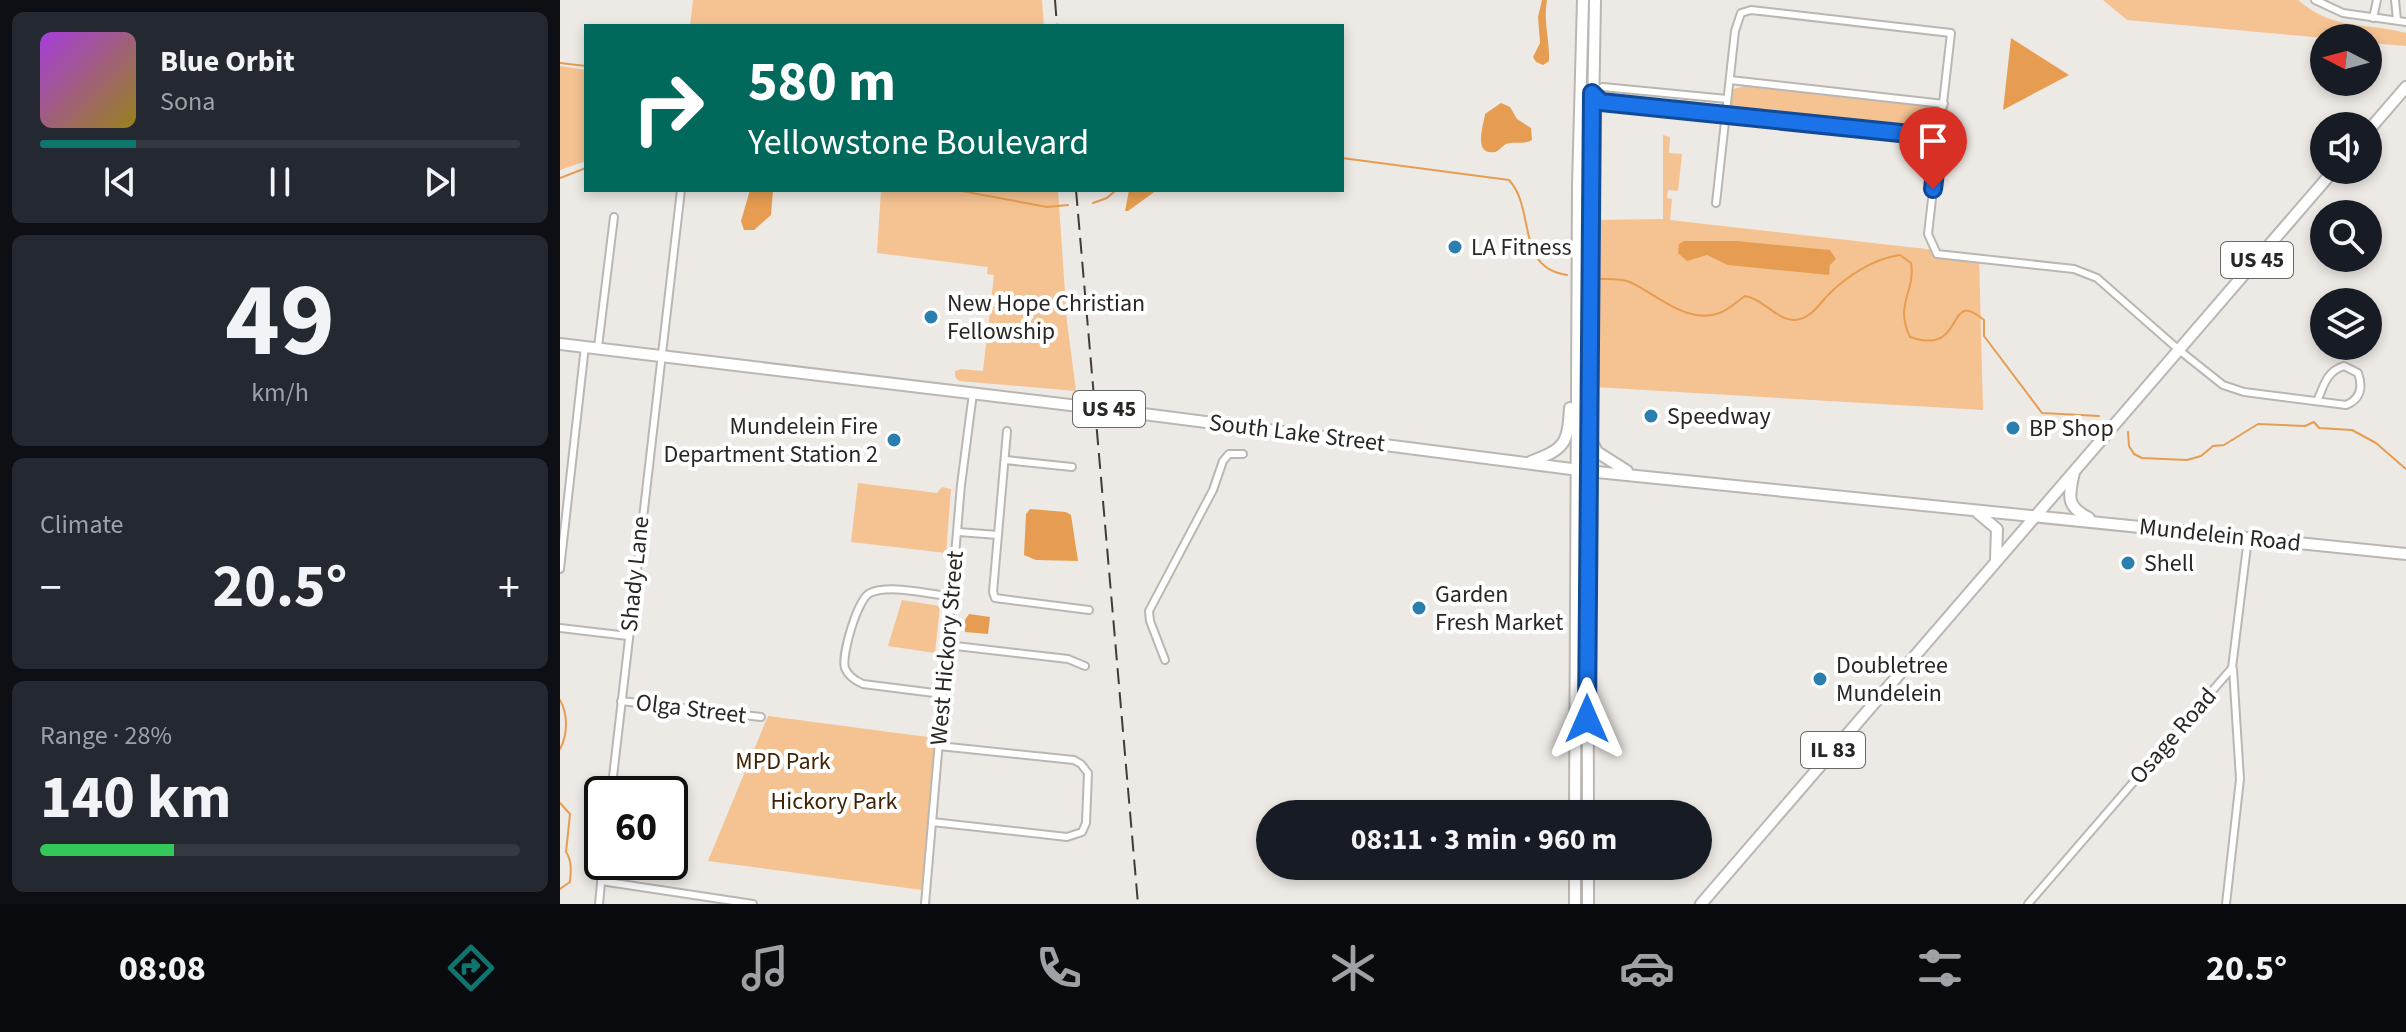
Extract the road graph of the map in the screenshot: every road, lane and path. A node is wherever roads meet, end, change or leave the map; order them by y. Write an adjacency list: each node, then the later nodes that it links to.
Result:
1 (1583, 0): 26 (main road)
2 (1595, 0): 11 (main road)
3 (2315, 0): 6 (street)
4 (2377, 0): 6 (street)
5 (2395, 0): 7 (street)
6 (2373, 18): 7 (street)
7 (2397, 20): 8 (street)
8 (2406, 22)
9 (1730, 80): 12 (street); 13 (street); 13 (street)
10 (2406, 87): 15 (main road)
11 (1592, 93): 12 (street); 14 (street); 30 (main road)
12 (1727, 99): 14 (street)
13 (1944, 104): 16 (street)
14 (1725, 115): 16 (street); 19 (street)
15 (2382, 115)
16 (1939, 137): 24 (street)
17 (2322, 184): 24 (main road, US 45)
18 (681, 192): 25 (street, Shady Lane)
19 (1716, 203)
20 (614, 217): 23 (street)
21 (560, 344): 22 (main road, South Lake Street / US 45)
22 (585, 346): 23 (main road, South Lake Street / US 45); 46 (street)
23 (598, 347): 25 (main road, South Lake Street / US 45)
24 (2179, 350): 28 (street); 36 (main road, US 45)
25 (660, 355): 27 (main road, South Lake Street / US 45); 50 (street, Shady Lane)
26 (1576, 379): 33 (main road); 35 (main road)
27 (973, 393): 33 (main road, South Lake Street / US 45); 41 (street, West Hickory Street)
28 (2318, 399): 28 (street)
29 (1007, 431): 32 (street)
30 (1588, 431): 35 (main road); 37 (main road)
31 (1243, 454): 52 (street)
32 (1005, 460): 34 (street); 42 (street)
33 (1527, 463): 35 (main road, South Lake Street / US 45)
34 (1072, 467)
35 (1582, 470): 37 (main road, South Lake Street / US 45); 60 (main road); 61 (main road)
36 (2075, 470): 39 (main road, US 45); 40 (main road)
37 (1644, 477): 38 (main road, South Lake Street / US 45)
38 (1974, 510): 39 (main road, South Lake Street / US 45); 45 (main road)
39 (2034, 516): 40 (main road, Mundelein Road); 45 (main road, IL 83)
40 (2098, 522): 43 (main road, Mundelein Road)
41 (958, 532): 42 (street); 47 (street, West Hickory Street)
42 (998, 535): 48 (street)
43 (2248, 538): 44 (main road, Mundelein Road); 54 (street, Osage Road)
44 (2406, 554)
45 (1995, 561): 71 (main road, IL 83)
46 (560, 569)
47 (952, 597): 51 (street, West Hickory Street); 55 (street)
48 (1089, 610)
49 (560, 628): 50 (street)
50 (628, 636): 56 (street, Shady Lane)
51 (947, 645): 53 (street); 55 (street, West Hickory Street)
52 (1165, 660)
53 (1085, 666)
54 (2232, 668): 72 (street, Osage Road); 73 (street)
55 (942, 694): 58 (street, West Hickory Street)
56 (621, 701): 57 (street, Olga Street); 59 (street, Shady Lane)
57 (761, 717)
58 (939, 746): 62 (street, West Hickory Street); 62 (street)
59 (613, 776)
60 (1575, 800)
61 (1588, 800)
62 (932, 822): 68 (street, West Hickory Street)
63 (1575, 880): 69 (main road)
64 (1588, 880): 70 (main road)
65 (601, 881): 66 (street); 67 (street)
66 (599, 904)
67 (753, 904)
68 (925, 904)
69 (1575, 904)
70 (1588, 904)
71 (1701, 904)
72 (2028, 904)
73 (2226, 904)

